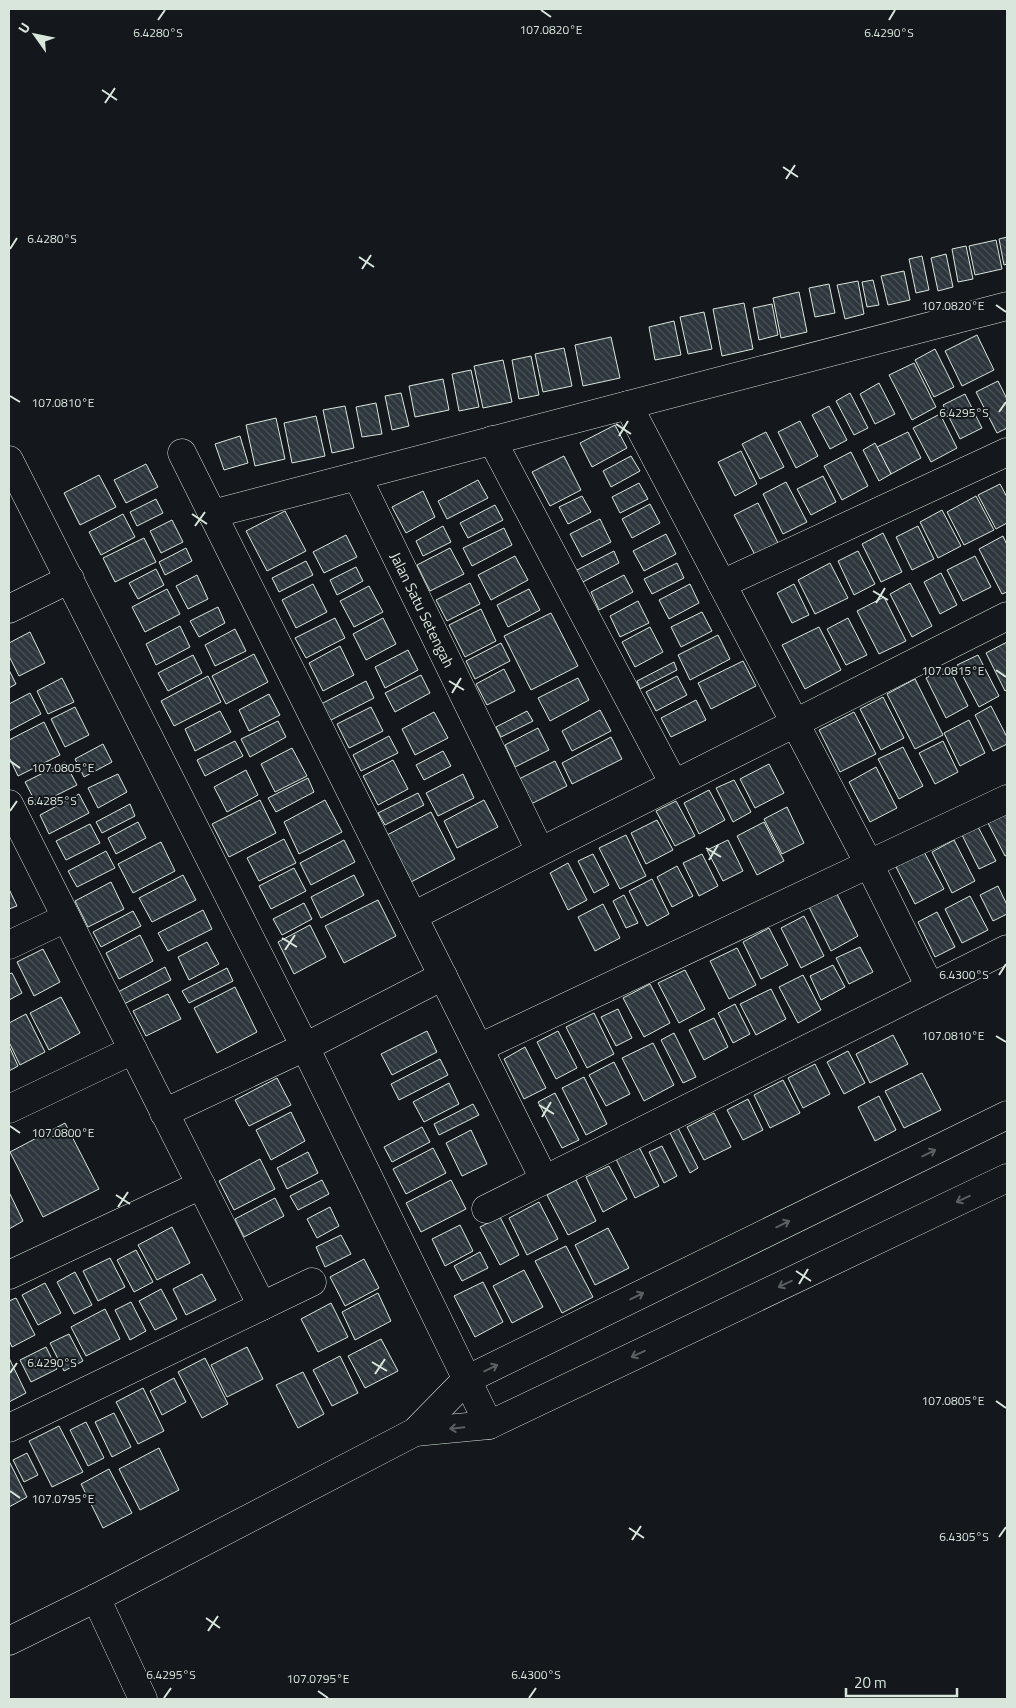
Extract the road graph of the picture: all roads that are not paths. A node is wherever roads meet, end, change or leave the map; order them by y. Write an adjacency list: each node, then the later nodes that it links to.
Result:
1 (1007, 306): 2 (street)
2 (628, 405): 3 (street); 10 (street)
3 (492, 440): 7 (street); 14 (street)
4 (1007, 452): 10 (street)
5 (182, 453): 8 (street)
6 (9, 460): 9 (street)
7 (357, 476): 8 (street); 17 (street, Jalan Satu Setengah)
8 (212, 514): 19 (street)
9 (70, 579): 11 (street); 25 (street)
10 (722, 584): 13 (street)
11 (9, 609)
12 (1007, 616): 13 (street)
13 (795, 724): 14 (street); 18 (street)
14 (674, 784): 17 (street)
15 (1007, 799): 18 (street)
16 (9, 804): 20 (street)
17 (540, 851): 19 (street)
18 (869, 864): 24 (street); 26 (street)
19 (413, 916): 23 (street)
20 (66, 918): 21 (street); 27 (street)
21 (9, 945)
22 (1007, 949): 24 (street)
23 (443, 976): 25 (street); 26 (street)
24 (930, 988): 32 (street)
25 (305, 1047): 29 (street); 38 (street)
26 (479, 1048): 32 (street)
27 (133, 1050): 28 (street); 29 (street)
28 (9, 1109)
29 (164, 1113): 33 (street)
30 (1007, 1115): 38 (street, one-way to 30)
31 (1007, 1178): 39 (street, one-way to 39)
32 (544, 1179): 34 (street)
33 (201, 1185): 35 (street); 37 (street)
34 (486, 1209)
35 (9, 1275)
36 (312, 1282): 37 (street)
37 (262, 1306): 40 (street)
38 (466, 1380): 39 (street); 41 (street)
39 (489, 1425): 41 (street, one-way to 41)
40 (9, 1428)
41 (414, 1432): 42 (street)
42 (96, 1598): 43 (street); 44 (street)
43 (9, 1641)
44 (143, 1699)

